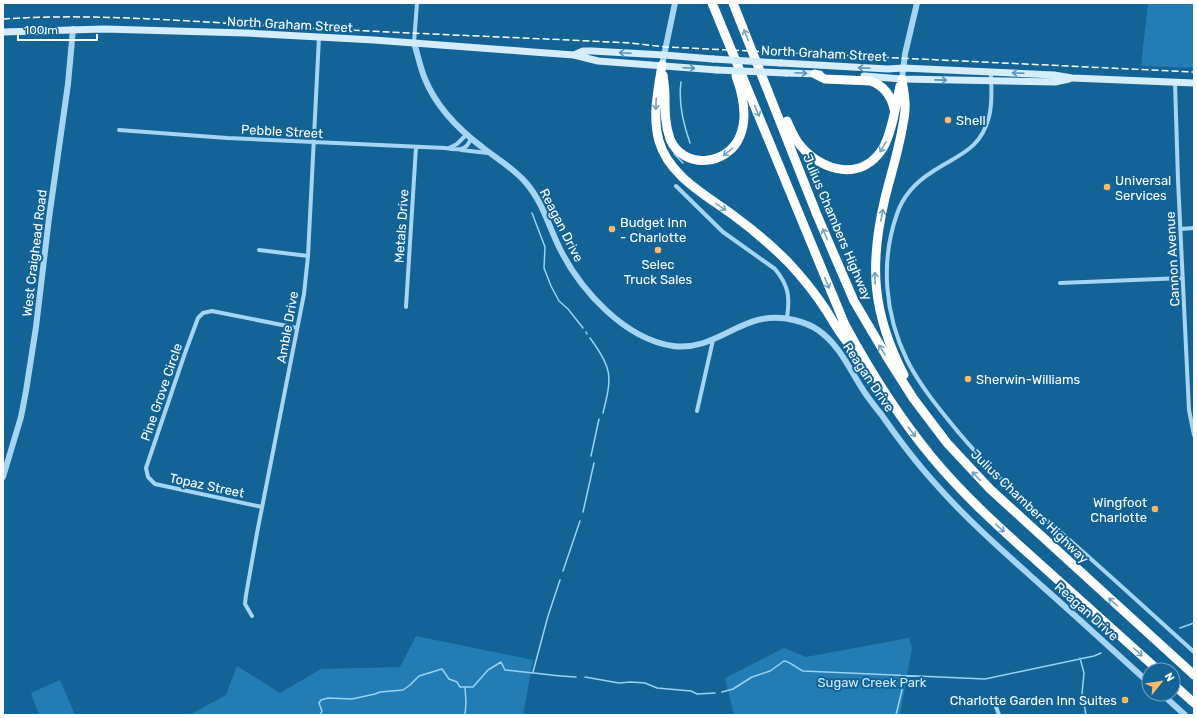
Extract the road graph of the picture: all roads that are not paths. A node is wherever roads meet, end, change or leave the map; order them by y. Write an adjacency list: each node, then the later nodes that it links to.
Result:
1 (417, 3): 9 (street)
2 (675, 3): 11 (street)
3 (733, 3): 20 (highway, Julius Chambers Highway, one-way to 3)
4 (917, 3): 13 (street)
5 (714, 7): 12 (highway, one-way to 12); 41 (highway, one-way to 41)
6 (72, 29): 7 (main road, North Graham Street); 8 (main road, North Graham Street); 45 (street, West Craighead Road)
7 (3, 32)
8 (319, 37): 9 (main road, North Graham Street); 25 (street, Amble Drive)
9 (414, 43): 10 (main road, North Graham Street); 24 (street, Reagan Drive)
10 (574, 55): 11 (main road, North Graham Street, one-way to 10); 12 (main road, North Graham Street)
11 (664, 55): 12 (street); 13 (main road, North Graham Street, one-way to 11, bridge)
12 (662, 66): 15 (main road, North Graham Street, one-way to 15, bridge); 41 (highway, one-way to 41)
13 (903, 68): 14 (main road, North Graham Street); 17 (street)
14 (991, 72): 16 (main road, North Graham Street, one-way to 14); 18 (street)
15 (815, 74): 17 (main road, North Graham Street); 22 (highway)
16 (1072, 78): 18 (main road, North Graham Street); 19 (main road, North Graham Street)
17 (902, 79): 18 (main road, North Graham Street, one-way to 18); 22 (highway); 43 (highway, one-way to 17)
18 (991, 81): 49 (street)
19 (1175, 82): 21 (main road, North Graham Street); 32 (street, Cannon Avenue)
20 (766, 83): 22 (highway, one-way to 20); 43 (highway, Julius Chambers Highway, one-way to 20)
21 (1194, 83)
22 (895, 111)
23 (119, 130): 25 (street, Pebble Street)
24 (469, 137): 27 (street); 28 (street); 29 (street, Reagan Drive)
25 (313, 142): 26 (street, Pebble Street); 34 (street, Amble Drive)
26 (416, 147): 27 (street, Pebble Street); 37 (street, Metals Drive)
27 (445, 148): 28 (street, Pebble Street)
28 (454, 150): 29 (street, Pebble Street)
29 (490, 153): 40 (street, Reagan Drive)
30 (676, 186): 38 (street)
31 (1194, 228): 32 (street)
32 (1180, 229): 35 (street, Cannon Avenue)
33 (259, 250): 34 (street)
34 (308, 256): 39 (street, Amble Drive)
35 (1183, 278): 36 (street); 44 (street, Cannon Avenue)
36 (1060, 283)
37 (406, 307)
38 (787, 318): 40 (street, Reagan Drive); 52 (street, Reagan Drive)
39 (297, 328): 46 (street, Pine Grove Circle); 47 (street, Amble Drive)
40 (713, 340): 42 (street)
41 (864, 359): 50 (highway, one-way to 50)
42 (697, 411)
43 (927, 418): 51 (highway, Julius Chambers Highway, one-way to 43)
44 (1194, 435)
45 (3, 477)
46 (150, 479): 47 (street, Topaz Street)
47 (262, 507): 48 (street, Amble Drive)
48 (252, 616)
49 (1194, 652)
50 (1149, 662)
51 (1194, 675)
52 (1141, 676)
53 (1181, 691): 56 (highway)
54 (994, 701): 57 (street)
55 (1171, 702): 58 (street)
56 (1194, 703)
57 (999, 715)
58 (1185, 715)

